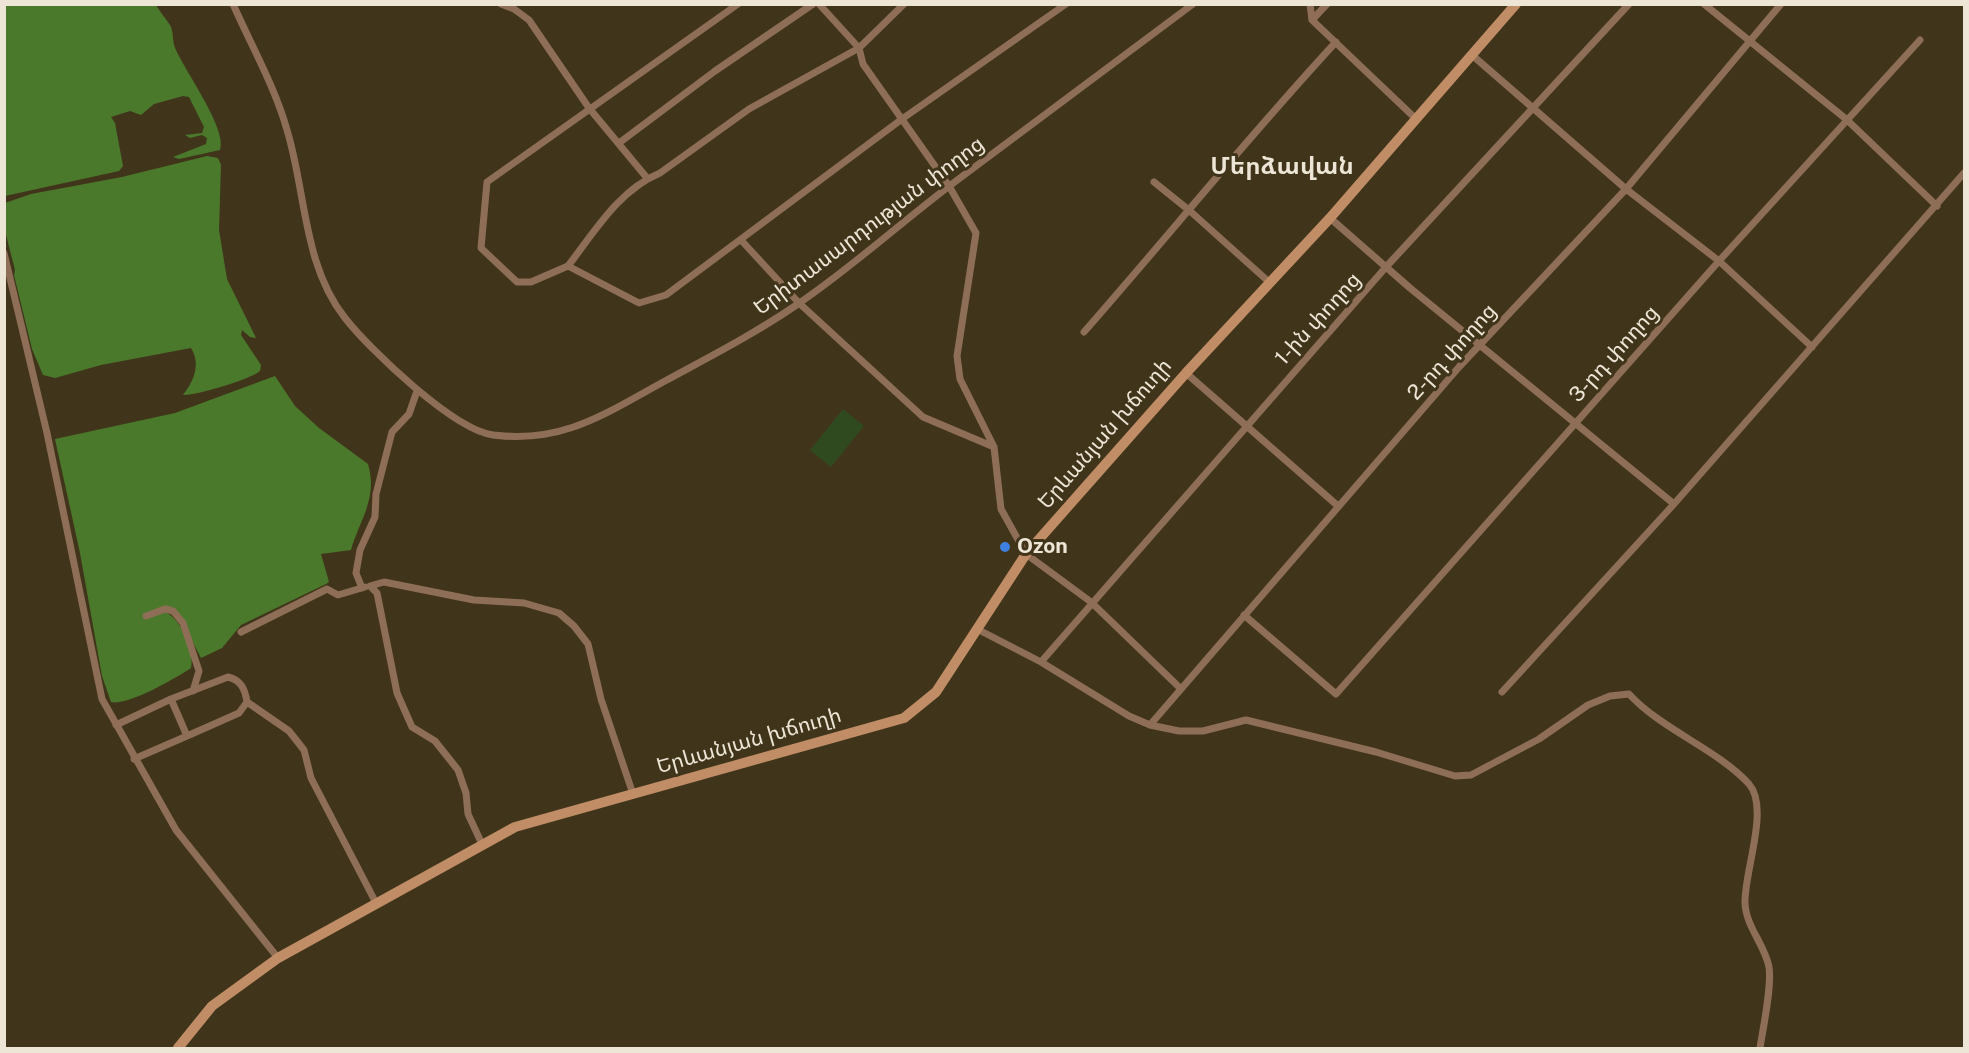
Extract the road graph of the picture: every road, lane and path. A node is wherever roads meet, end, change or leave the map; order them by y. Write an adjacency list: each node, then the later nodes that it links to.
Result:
1 (234, 4): 46 (street, Երիտասարդության փողոց)
2 (501, 4): 21 (street)
3 (738, 4): 21 (street)
4 (813, 4): 26 (street)
5 (819, 4): 19 (street)
6 (904, 4): 19 (street)
7 (1066, 4): 23 (street)
8 (1193, 4): 30 (street, Երիտասարդության փողոց)
9 (1310, 4): 15 (street)
10 (1327, 4): 15 (street)
11 (1516, 4): 20 (main road, Երևանյան խճուղի)
12 (1629, 4): 22 (street, 1-ին փողոց)
13 (1704, 4): 18 (street)
14 (1781, 4): 18 (street, 2-րդ փողոց)
15 (1312, 20): 17 (street)
16 (1920, 40): 25 (street, 3-րդ փողոց)
17 (1336, 42): 24 (street); 33 (street)
18 (1750, 44): 25 (street); 31 (street, 2-րդ փողոց)
19 (858, 48): 23 (street); 28 (street)
20 (1472, 56): 22 (street); 24 (main road, Երևանյան խճուղի)
21 (589, 108): 26 (street); 38 (street)
22 (1533, 108): 31 (street); 39 (street, 1-ին փողոց)
23 (903, 119): 30 (street); 35 (street)
24 (1416, 119): 34 (main road, Երևանյան խճուղի)
25 (1845, 119): 32 (street); 37 (street, 3-րդ փողոց)
26 (619, 143): 28 (street)
27 (1965, 173): 32 (street)
28 (647, 178): 38 (street)
29 (1154, 182): 33 (street)
30 (949, 186): 41 (street, Երիտասարդության փողոց); 49 (street)
31 (1626, 189): 37 (street); 43 (street, 2-րդ փողոց)
32 (1937, 206): 44 (street)
33 (1190, 211): 40 (street); 42 (street)
34 (1329, 218): 39 (street); 40 (main road, Երևանյան խճուղի)
35 (741, 240): 38 (street); 41 (street)
36 (4, 253): 65 (street)
37 (1719, 261): 44 (street); 47 (street, 3-րդ փողոց)
38 (568, 266)
39 (1386, 267): 43 (street); 48 (street, 1-ին փողոց)
40 (1269, 282): 45 (main road, Երևանյան խճուղի)
41 (800, 303): 46 (street, Երիտասարդության փողոց); 49 (street)
42 (1084, 332)
43 (1480, 344): 47 (street); 51 (street, 2-րդ փողոց)
44 (1812, 347): 50 (street)
45 (1186, 373): 48 (street); 52 (main road, Երևանյան խճուղի)
46 (417, 391): 53 (street)
47 (1574, 423): 50 (street); 55 (street, 3-րդ փողոց)
48 (1245, 427): 51 (street); 54 (street, 1-ին փողոց)
49 (994, 447): 52 (street)
50 (1674, 504): 62 (street)
51 (1338, 506): 55 (street, 2-րդ փողոց)
52 (1026, 554): 54 (street); 57 (main road, Երևանյան խճուղի)
53 (366, 587): 58 (street); 69 (street); 70 (street)
54 (1091, 602): 59 (street, 1-ին փողոց); 60 (street)
55 (1244, 615): 60 (street, 2-րդ փողոց)
56 (146, 616): 61 (street)
57 (977, 629): 59 (street); 69 (main road, Երևանյան խճուղի)
58 (241, 632)
59 (1041, 662): 66 (street)
60 (1180, 688): 66 (street, 2-րդ փողոց)
61 (194, 691): 63 (street); 64 (street)
62 (1502, 692)
63 (171, 699): 65 (street); 67 (street)
64 (247, 702): 67 (street); 71 (street)
65 (116, 725): 68 (street)
66 (1150, 725): 74 (street)
67 (187, 736): 68 (street)
68 (134, 759): 72 (street)
69 (633, 794): 70 (main road, Երևանյան խճուղի)
70 (482, 844): 71 (main road, Երևանյան խճուղի)
71 (376, 903): 72 (main road, Երևանյան խճուղի)
72 (279, 958): 73 (main road, Երևանյան խճուղի)
73 (178, 1048)
74 (1760, 1048)

